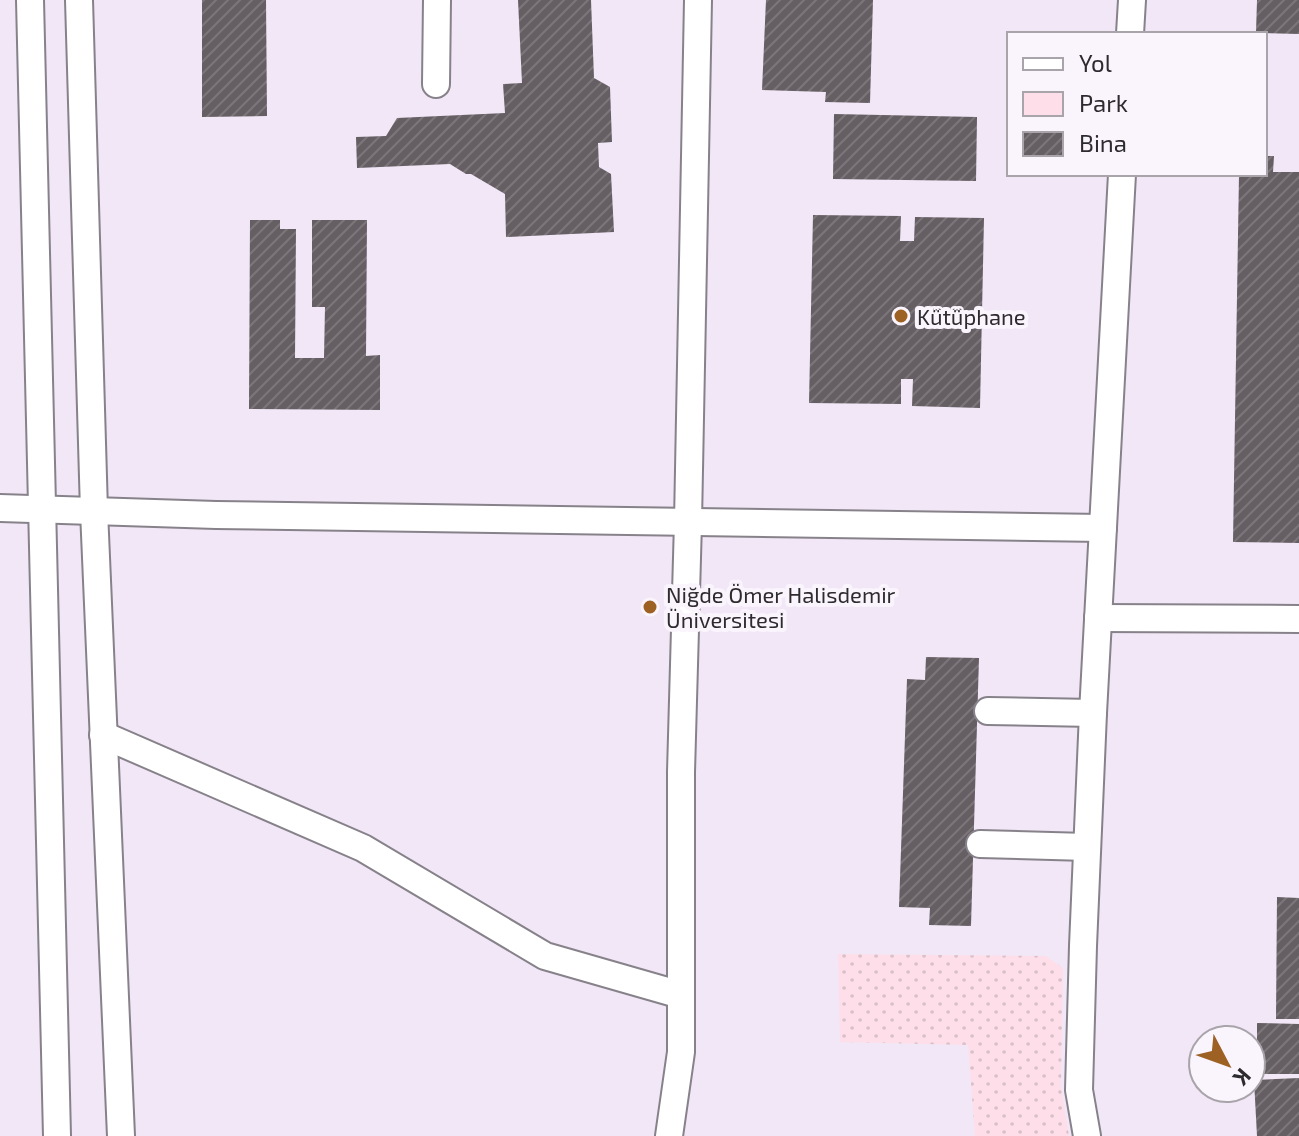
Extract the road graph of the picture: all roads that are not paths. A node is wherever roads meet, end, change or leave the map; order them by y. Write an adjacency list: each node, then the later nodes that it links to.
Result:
1 (30, 0): 10 (street)
2 (79, 0): 11 (street)
3 (437, 0): 7 (street)
4 (698, 0): 12 (street)
5 (1132, 0): 6 (street)
6 (1130, 32)
7 (436, 84)
8 (1122, 176): 13 (street)
9 (0, 508): 10 (street)
10 (42, 508): 11 (street); 22 (street)
11 (94, 511): 12 (street); 18 (street)
12 (688, 522): 13 (street); 21 (street)
13 (1103, 528): 14 (street)
14 (1098, 618): 15 (street); 17 (street)
15 (1299, 619)
16 (988, 711): 17 (street)
17 (1093, 713): 20 (street)
18 (103, 735): 21 (street); 23 (street)
19 (980, 844): 20 (street)
20 (1087, 847): 25 (street)
21 (681, 995): 24 (street)
22 (57, 1136)
23 (121, 1136)
24 (669, 1136)
25 (1087, 1136)

